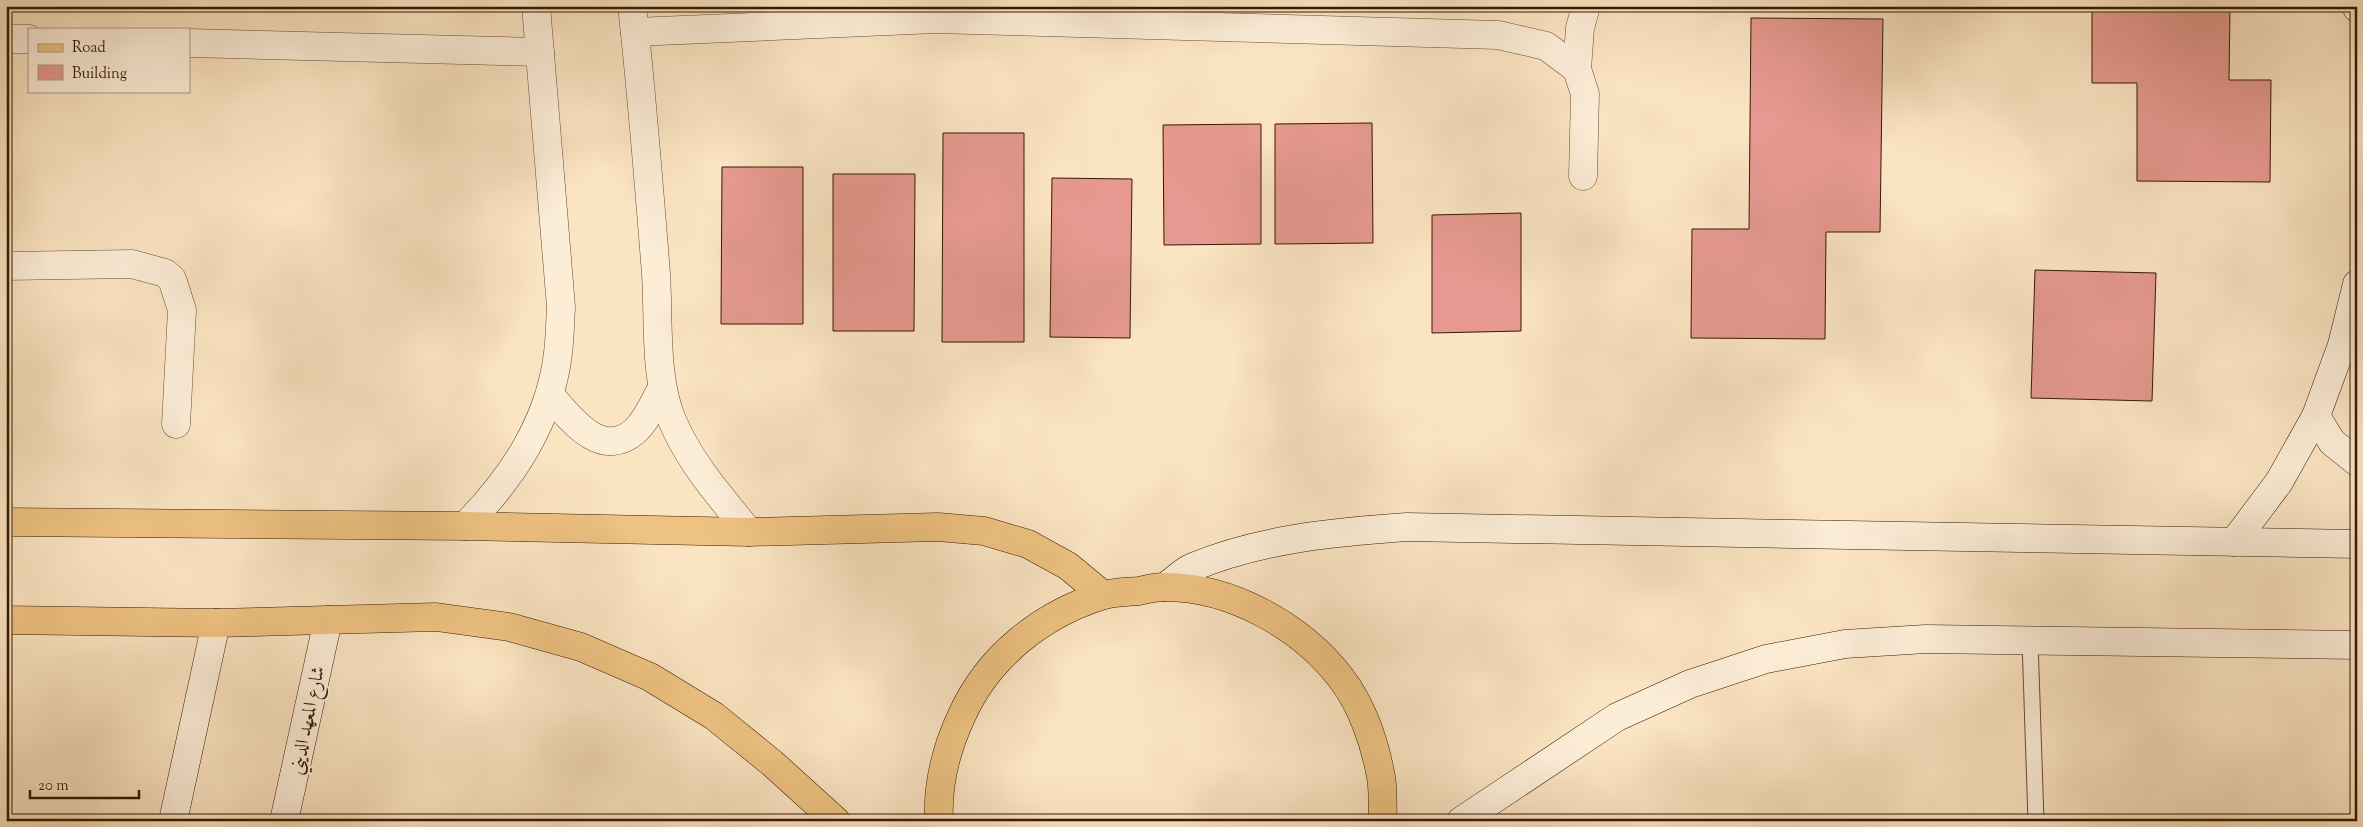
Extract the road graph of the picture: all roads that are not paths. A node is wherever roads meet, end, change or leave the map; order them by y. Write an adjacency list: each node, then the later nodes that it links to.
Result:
1 (536, 6): 8 (street)
2 (1586, 6): 9 (street)
3 (935, 13): 4 (street); 9 (street)
4 (633, 19): 13 (street)
5 (6, 39): 6 (street)
6 (28, 40)
7 (190, 43): 8 (street)
8 (540, 52): 14 (street)
9 (1577, 69): 10 (street)
10 (1584, 176)
11 (6, 266): 16 (street)
12 (2357, 284): 15 (street)
13 (662, 388): 14 (street); 20 (street)
14 (550, 395): 19 (street)
15 (2316, 416): 17 (street); 21 (street)
16 (176, 424)
17 (2357, 462)
18 (6, 522): 19 (main road)
19 (465, 526): 20 (main road)
20 (749, 532): 24 (main road)
21 (2234, 542): 22 (street); 23 (street)
22 (2357, 544)
23 (1165, 587): 24 (main road); 34 (main road)
24 (1102, 595): 33 (main road)
25 (6, 620): 27 (main road)
26 (328, 620): 27 (main road); 31 (street, شارع المعهد الديني); 32 (main road)
27 (216, 623): 30 (street)
28 (2030, 640): 29 (street); 35 (street); 36 (lane)
29 (2357, 645)
30 (173, 821)
31 (284, 821)
32 (836, 821)
33 (940, 821)
34 (1383, 821)
35 (1460, 821)
36 (2036, 821)

